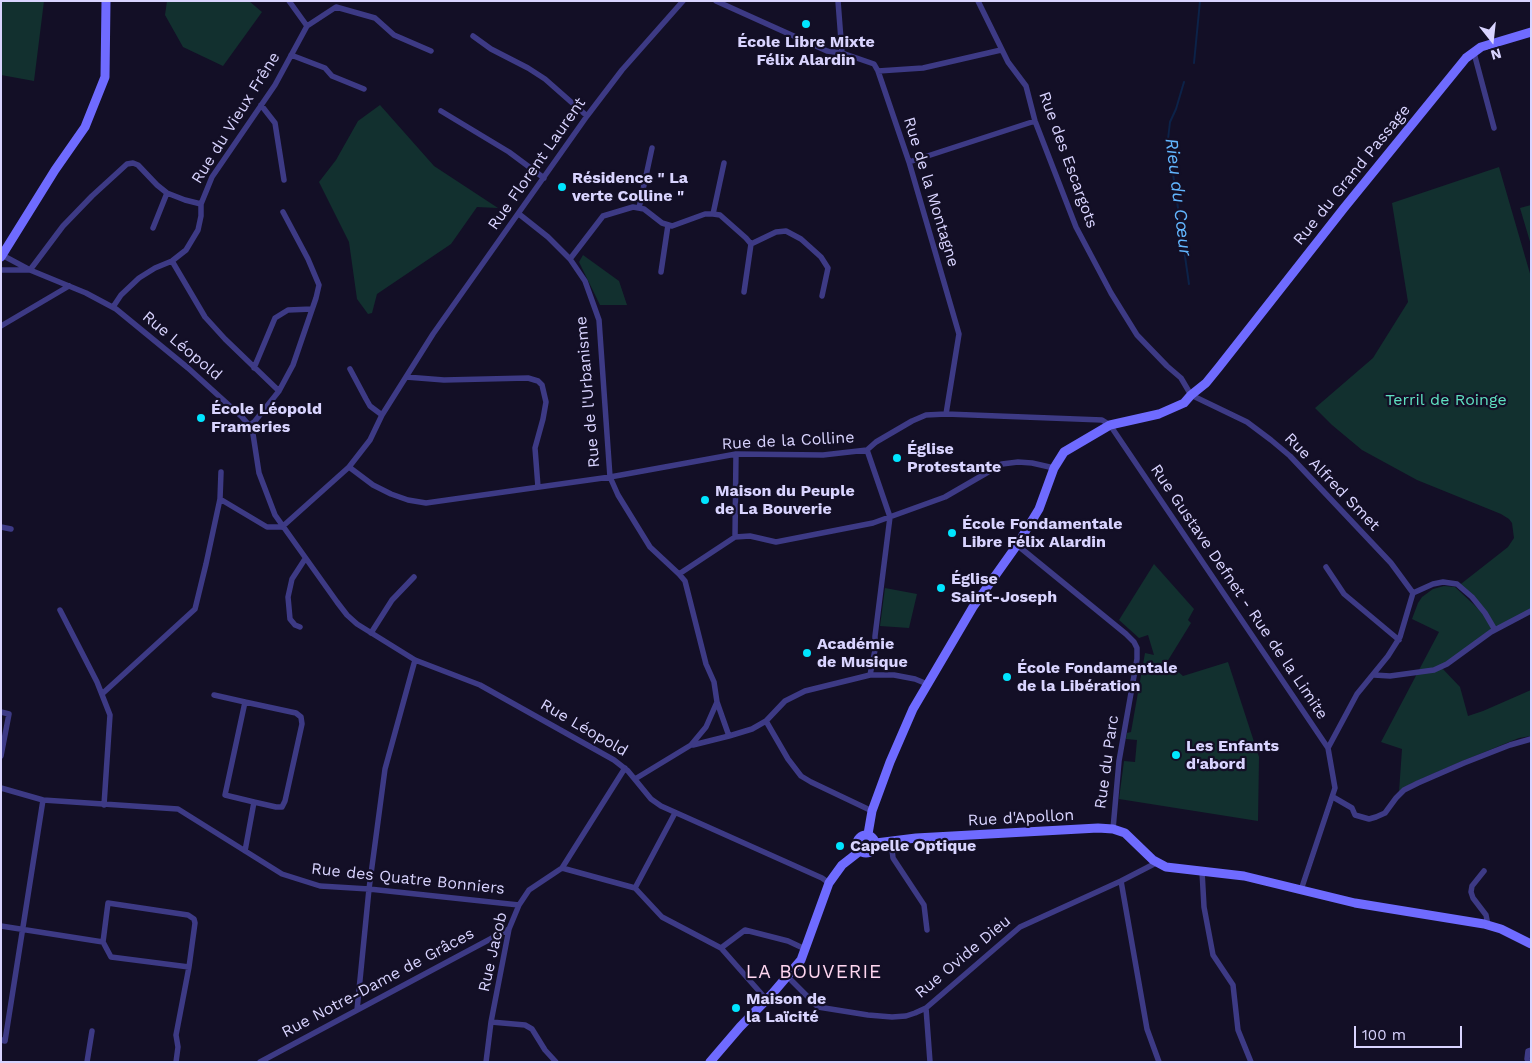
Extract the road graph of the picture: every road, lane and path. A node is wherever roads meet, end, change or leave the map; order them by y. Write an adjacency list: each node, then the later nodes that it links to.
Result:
1 (106, 1): 36 (street)
2 (289, 1): 7 (street)
3 (682, 1): 19 (street, Rue Florent Laurent)
4 (716, 1): 13 (street)
5 (838, 1): 13 (street)
6 (978, 1): 10 (street, Rue des Escargots)
7 (307, 26): 11 (street); 14 (street, Rue du Vieux Frêne)
8 (1531, 32): 12 (street, Rue du Grand Passage)
9 (473, 36): 19 (street)
10 (1002, 50): 15 (street); 20 (street, Rue des Escargots)
11 (431, 51)
12 (1474, 53): 21 (street); 52 (street, Rue du Grand Passage)
13 (842, 54): 15 (street)
14 (291, 55): 16 (street); 17 (street, Rue du Vieux Frêne)
15 (878, 71): 23 (street, Rue de la Montagne)
16 (364, 89)
17 (261, 105): 26 (street); 28 (street, Rue du Vieux Frêne)
18 (441, 111): 25 (street)
19 (587, 116): 25 (street, Rue Florent Laurent)
20 (1035, 120): 23 (street); 52 (street, Rue des Escargots)
21 (1494, 128)
22 (652, 148): 29 (street)
23 (909, 162): 53 (street, Rue de la Montagne)
24 (724, 163): 32 (street)
25 (544, 178): 31 (street, Rue Florent Laurent)
26 (284, 180)
27 (168, 193): 28 (street); 34 (street); 40 (street)
28 (201, 204): 38 (street, Rue du Vieux Frêne)
29 (639, 208): 33 (street); 37 (street)
30 (283, 212): 46 (street)
31 (519, 214): 37 (street, Rue de l'Urbanisme); 50 (street, Rue Florent Laurent)
32 (713, 214): 33 (street); 35 (street)
33 (668, 225): 41 (street)
34 (153, 228)
35 (751, 244): 43 (street); 44 (street)
36 (2, 256): 40 (street, Rue Léopold)
37 (570, 259): 62 (street, Rue de l'Urbanisme)
38 (172, 261): 45 (street, Rue du Vieux Frêne); 48 (street)
39 (1, 270): 40 (street, Rue Léopold)
40 (30, 270): 42 (street, Rue Léopold)
41 (661, 272)
42 (69, 286): 45 (street, Rue Léopold); 47 (street)
43 (744, 292)
44 (822, 296)
45 (113, 307): 56 (street, Rue Léopold)
46 (312, 309): 48 (street); 51 (street)
47 (1, 326)
48 (254, 368): 51 (street)
49 (350, 369): 54 (street)
50 (406, 377): 54 (street, Rue Florent Laurent); 63 (street)
51 (279, 392): 56 (street)
52 (1191, 395): 55 (street); 75 (street, Rue Alfred Smet)
53 (946, 414): 55 (street, Rue de la Colline); 57 (street, Rue de la Colline)
54 (382, 415): 59 (street, Rue Florent Laurent)
55 (1110, 425): 60 (street); 95 (street, Rue Gustave Defnet - Rue de la Limite)
56 (249, 426): 67 (street, Rue Léopold)
57 (867, 450): 58 (street, Rue de la Colline); 65 (street)
58 (736, 454): 62 (street, Rue de la Colline); 69 (street)
59 (349, 467): 63 (street, Rue de la Colline); 67 (street, Rue Florent Laurent)
60 (1054, 468): 65 (street); 70 (street)
61 (220, 472): 64 (street)
62 (610, 477): 63 (street, Rue de la Colline); 73 (street)
63 (538, 487)
64 (220, 499): 67 (street); 86 (street)
65 (890, 517): 69 (street); 84 (street)
66 (1, 527): 68 (street)
67 (282, 527): 71 (street, Rue Léopold)
68 (11, 529)
69 (735, 537): 73 (street)
70 (1017, 544): 85 (street); 106 (street, Rue du Parc)
71 (305, 559): 78 (street); 80 (street, Rue Léopold)
72 (1326, 567): 81 (street)
73 (679, 574): 89 (street)
74 (414, 577): 80 (street)
75 (1413, 593): 79 (street); 81 (street)
76 (60, 610): 86 (street)
77 (1531, 611): 79 (street)
78 (300, 627)
79 (1495, 630): 83 (street)
80 (370, 633): 82 (street, Rue Léopold)
81 (1399, 640): 83 (street)
82 (415, 660): 97 (street, Rue Léopold); 119 (street)
83 (1374, 674): 95 (street)
84 (870, 675): 85 (street); 91 (street)
85 (927, 684): 104 (street)
86 (102, 694): 103 (street)
87 (214, 695): 88 (street)
88 (245, 702): 102 (street); 102 (street)
89 (718, 702): 92 (street); 94 (street)
90 (1, 712): 96 (street)
91 (766, 721): 92 (street); 104 (street)
92 (728, 736): 94 (street)
93 (1531, 739): 100 (street)
94 (691, 745): 98 (street)
95 (1328, 748): 100 (street, Rue Gustave Defnet - Rue de la Limite)
96 (1, 756)
97 (625, 768): 98 (street, Rue Léopold); 113 (street, Rue Jacob)
98 (635, 779): 105 (street, Rue Léopold)
99 (1, 788): 101 (street, Rue des Quatre Bonniers)
100 (1333, 797): 120 (street, Rue Gustave Defnet - Rue de la Limite)
101 (44, 800): 103 (street, Rue des Quatre Bonniers); 125 (street)
102 (254, 802): 110 (street)
103 (104, 805): 110 (street, Rue des Quatre Bonniers)
104 (872, 811): 107 (street)
105 (676, 812): 117 (street, Rue Léopold); 118 (street)
106 (1113, 829): 108 (street, Rue d'Apollon); 112 (street, Rue d'Apollon)
107 (868, 834): 109 (street); 111 (street)
108 (891, 841): 109 (street, Rue d'Apollon); 126 (street)
109 (876, 843): 111 (street)
110 (245, 851): 119 (street, Rue des Quatre Bonniers)
111 (860, 851): 117 (street)
112 (1156, 863): 114 (street); 116 (street, Rue Ovide Dieu)
113 (562, 868): 118 (street); 121 (street, Rue Jacob)
114 (1202, 871): 120 (street); 148 (street)
115 (1484, 871): 122 (street)
116 (1121, 881): 134 (street, Rue Ovide Dieu); 147 (street)
117 (829, 883): 130 (street)
118 (635, 888): 129 (street)
119 (369, 889): 121 (street, Rue des Quatre Bonniers); 135 (street)
120 (1301, 890): 122 (street)
121 (519, 905): 124 (street, Rue Jacob)
122 (1488, 925): 128 (street)
123 (1, 926): 125 (street)
124 (509, 929): 135 (street, Rue Notre-Dame de Grâces); 136 (street, Rue Jacob)
125 (23, 930): 127 (street); 138 (street)
126 (927, 930)
127 (103, 942): 131 (street); 131 (street)
128 (1531, 944)
129 (721, 948): 130 (street); 133 (street)
130 (805, 949): 132 (street)
131 (189, 967): 141 (street)
132 (787, 976): 133 (street); 134 (street, Rue Ovide Dieu)
133 (766, 999): 145 (street)
134 (926, 1008): 146 (street)
135 (357, 1010): 142 (street, Rue Notre-Dame de Grâces)
136 (491, 1022): 143 (street, Rue Jacob); 144 (street)
137 (92, 1031): 140 (street)
138 (1, 1040)
139 (1531, 1050): 149 (street)
140 (87, 1062)
141 (176, 1062)
142 (260, 1062)
143 (486, 1062)
144 (556, 1062)
145 (710, 1062)
146 (930, 1062)
147 (1159, 1062)
148 (1251, 1062)
149 (1529, 1062)

